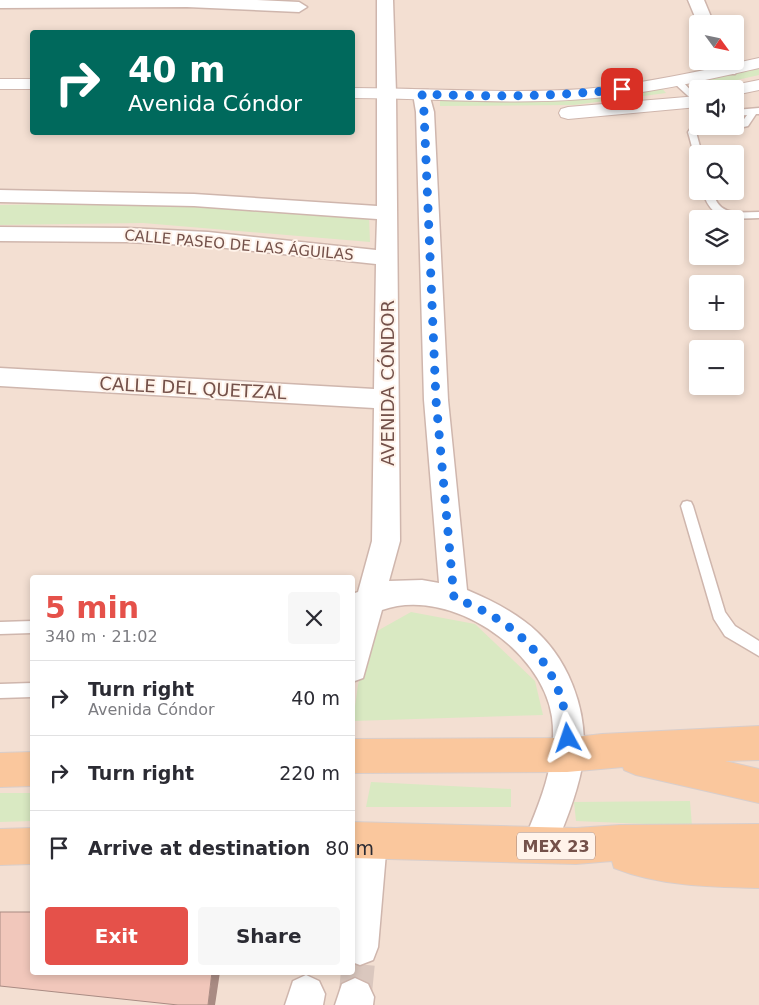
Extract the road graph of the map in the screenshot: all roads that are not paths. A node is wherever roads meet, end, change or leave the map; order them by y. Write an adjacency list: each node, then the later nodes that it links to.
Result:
1 (385, 0): 18 (street, AVENIDA CÓNDOR)
2 (696, 0): 7 (street)
3 (219, 1): 4 (street); 5 (street)
4 (261, 2): 6 (street)
5 (0, 3)
6 (299, 7)
7 (702, 15)
8 (744, 63): 9 (street)
9 (759, 63)
10 (709, 70): 11 (street)
11 (678, 82): 17 (lane); 21 (street)
12 (0, 84): 13 (street)
13 (30, 84)
14 (759, 85): 15 (street)
15 (744, 88)
16 (355, 94): 18 (street)
17 (689, 94)
18 (387, 100): 19 (street); 21 (street); 27 (street, AVENIDA CÓNDOR)
19 (355, 101)
20 (689, 103): 23 (street)
21 (430, 106): 34 (street)
22 (756, 111): 24 (lane)
23 (499, 114)
24 (744, 124)
25 (0, 196): 27 (street)
26 (710, 200): 28 (lane)
27 (387, 213): 30 (street, AVENIDA CÓNDOR)
28 (759, 215)
29 (0, 234): 30 (street, CALLE PASEO DE LAS ÁGUILAS)
30 (387, 258): 32 (street, AVENIDA CÓNDOR)
31 (0, 377): 32 (street, CALLE DEL QUETZAL)
32 (386, 399): 35 (street, AVENIDA CÓNDOR)
33 (687, 506): 39 (lane)
34 (454, 598): 35 (street); 44 (street)
35 (362, 603): 38 (street, AVENIDA CÓNDOR)
36 (30, 627): 37 (lane)
37 (0, 628)
38 (355, 648)
39 (759, 649)
40 (30, 690): 41 (lane)
41 (0, 691)
42 (759, 743): 43 (main road)
43 (602, 751): 44 (main road); 48 (main road)
44 (567, 755): 45 (main road); 51 (street)
45 (355, 756)
46 (30, 769): 47 (main road)
47 (0, 770)
48 (759, 786)
49 (362, 840): 51 (main road, MEX 23); 56 (street)
50 (759, 842): 53 (main road, MEX 23)
51 (539, 845): 53 (main road, MEX 23)
52 (30, 846): 54 (main road)
53 (576, 846): 55 (main road)
54 (0, 847)
55 (759, 870)
56 (360, 947)

